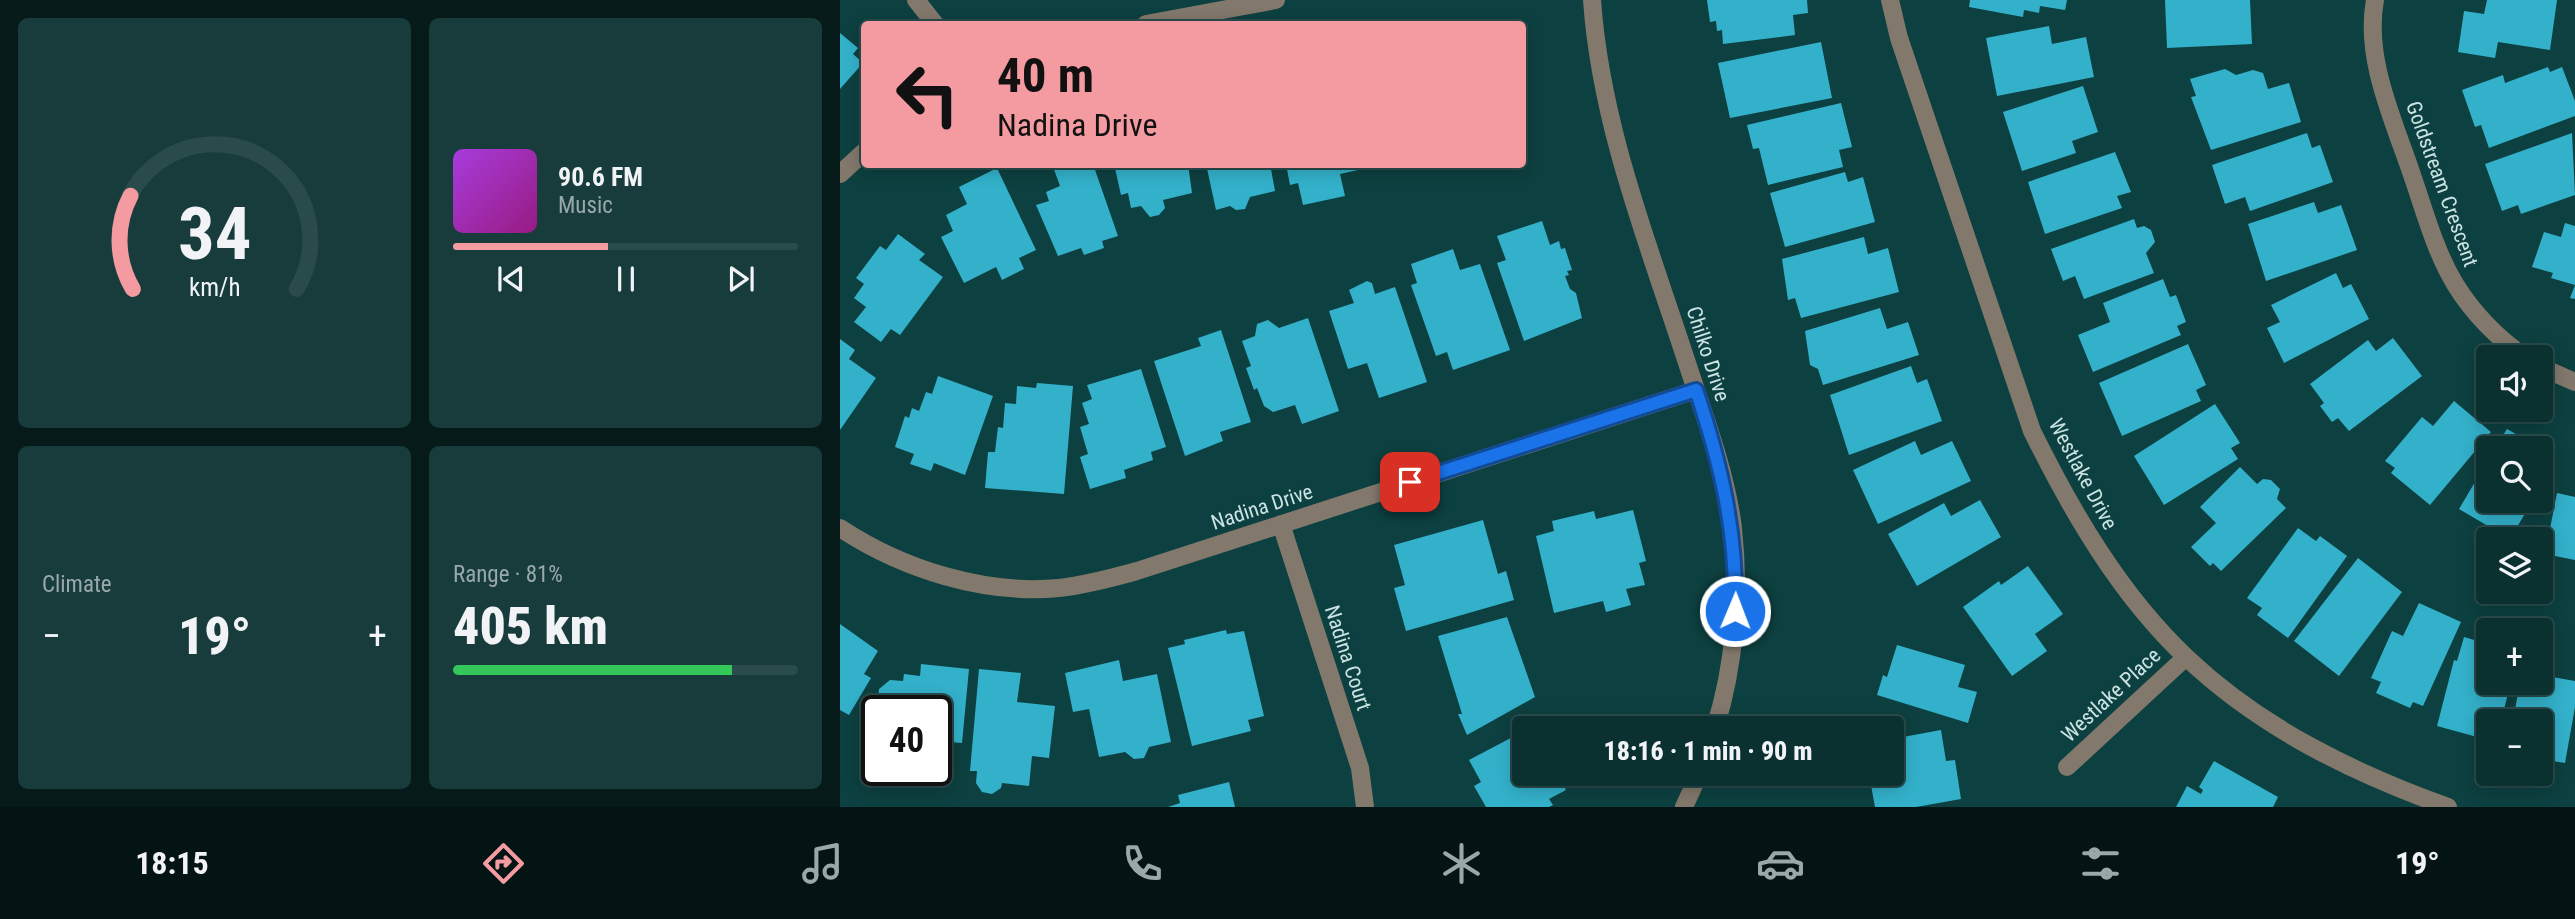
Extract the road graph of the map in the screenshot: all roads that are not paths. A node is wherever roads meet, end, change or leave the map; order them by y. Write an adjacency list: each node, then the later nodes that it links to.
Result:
1 (916, 0): 6 (street)
2 (1276, 0): 7 (street)
3 (1592, 0): 13 (street, Chilko Drive)
4 (1889, 0): 16 (street, Westlake Drive)
5 (2375, 0): 10 (street, Goldstream Crescent)
6 (933, 21)
7 (1162, 21)
8 (861, 155): 9 (street)
9 (840, 174)
10 (2512, 345)
11 (2553, 373): 12 (street)
12 (2575, 382)
13 (1696, 390): 14 (street, Nadina Drive); 17 (street, Chilko Drive)
14 (1281, 524): 15 (street, Nadina Drive); 20 (street, Nadina Court)
15 (840, 528)
16 (2186, 657): 18 (street, Westlake Place); 22 (street, Westlake Drive)
17 (1718, 716)
18 (2067, 766)
19 (1694, 786): 21 (street)
20 (1365, 807)
21 (1684, 807)
22 (2448, 807)

